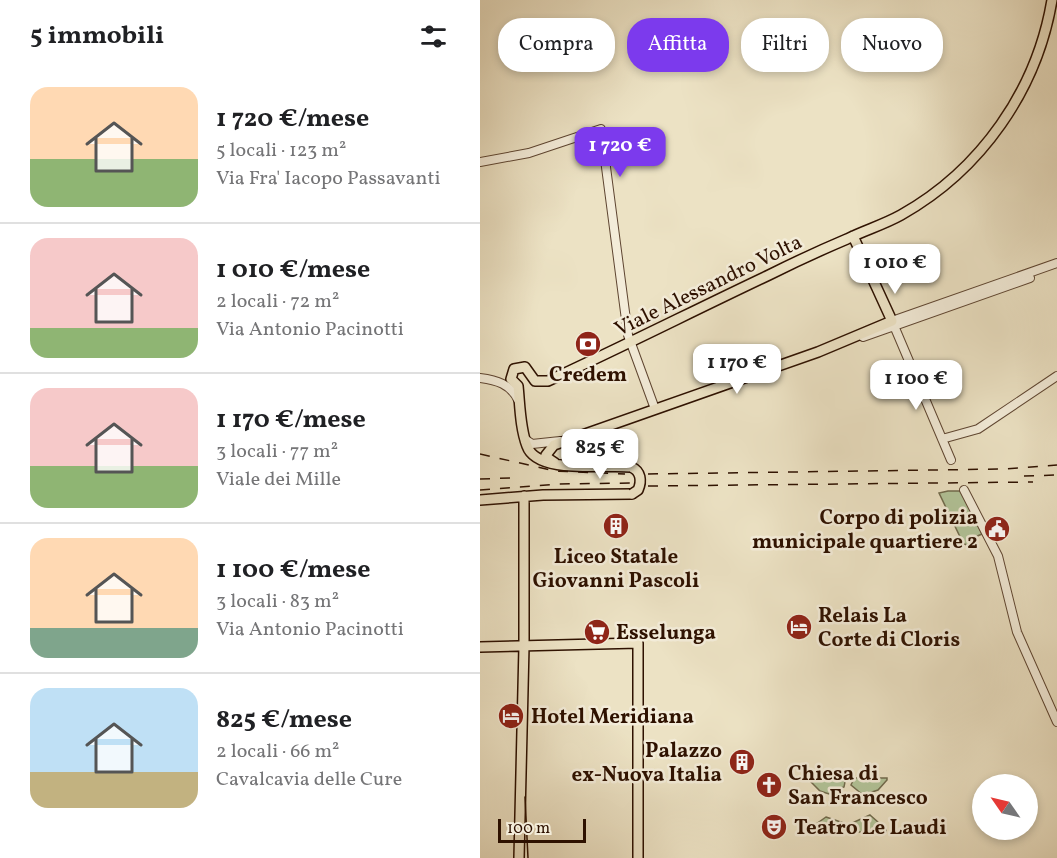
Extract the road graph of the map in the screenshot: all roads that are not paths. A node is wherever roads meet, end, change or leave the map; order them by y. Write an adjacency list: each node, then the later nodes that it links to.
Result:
1 (1052, 0): 3 (main road, Viale Alessandro Volta)
2 (480, 162): 7 (street)
3 (853, 236): 6 (main road); 7 (main road, Viale Alessandro Volta)
4 (1057, 263): 6 (street)
5 (1057, 268): 6 (street)
6 (893, 324): 13 (main road); 14 (street)
7 (630, 342): 8 (main road, Viale Alessandro Volta); 13 (street)
8 (531, 377): 11 (main road); 11 (main road)
9 (480, 378): 12 (street)
10 (1057, 378): 14 (street)
11 (518, 386): 12 (main road)
12 (520, 405): 15 (main road)
13 (655, 409): 16 (main road)
14 (942, 438): 17 (street)
15 (525, 439): 16 (street); 18 (main road)
16 (569, 439): 18 (main road)
17 (951, 460)
18 (558, 464): 20 (main road, bridge)
19 (964, 490): 24 (street)
20 (524, 496): 21 (main road); 22 (main road)
21 (480, 500)
22 (524, 646): 23 (main road); 25 (main road); 26 (main road)
23 (480, 647)
24 (1057, 722)
25 (519, 858)
26 (638, 858)

